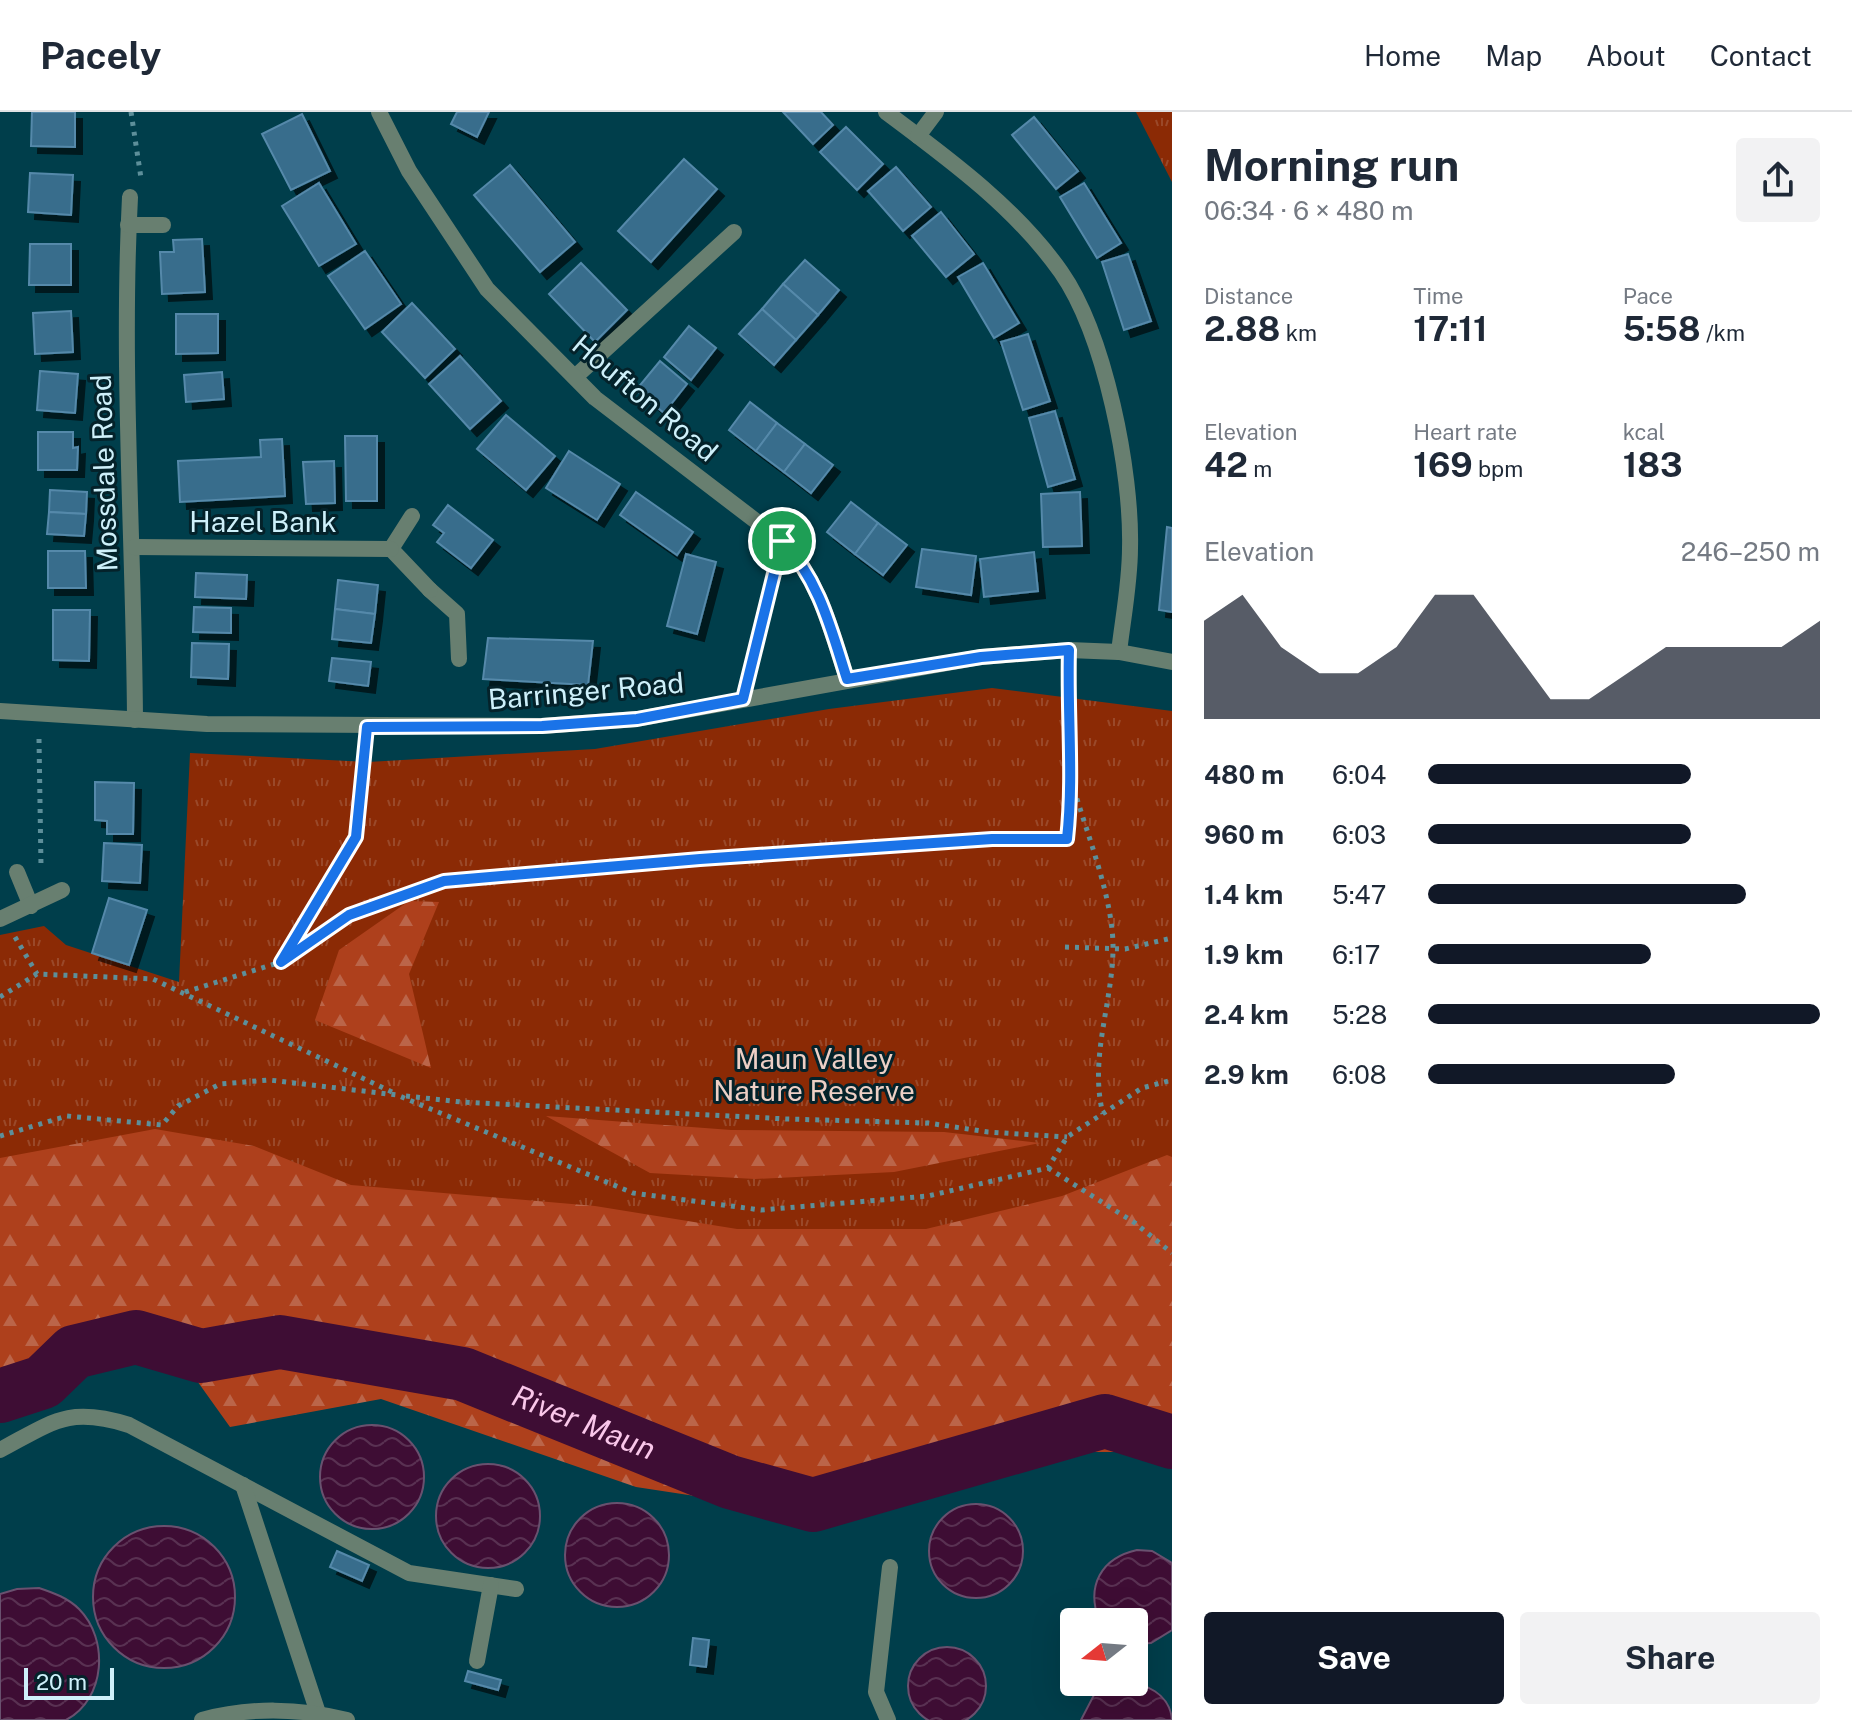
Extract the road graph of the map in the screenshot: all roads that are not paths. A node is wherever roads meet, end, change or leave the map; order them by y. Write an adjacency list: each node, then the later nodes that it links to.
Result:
1 (379, 112): 9 (street, Houfton Road)
2 (886, 112): 4 (street)
3 (936, 112): 4 (street)
4 (918, 136): 13 (street)
5 (130, 197): 6 (street, Mossdale Road)
6 (128, 225): 7 (street); 11 (street, Mossdale Road)
7 (163, 225)
8 (734, 232): 9 (street)
9 (575, 377): 16 (street, Houfton Road)
10 (412, 516): 12 (street)
11 (134, 547): 12 (street, Hazel Bank); 18 (street, Mossdale Road)
12 (391, 549): 14 (street)
13 (1119, 652): 15 (street, Barringer Road); 16 (street, Barringer Road)
14 (459, 659)
15 (1172, 662)
16 (847, 679): 18 (street, Barringer Road)
17 (0, 711): 18 (street, Barringer Road)
18 (135, 720)
19 (17, 872): 21 (street)
20 (62, 890): 21 (street)
21 (31, 906): 22 (street)
22 (2, 918)
23 (0, 1450): 24 (street)
24 (243, 1485): 26 (street); 29 (street)
25 (890, 1567): 32 (street)
26 (491, 1585): 27 (street); 28 (street)
27 (516, 1589)
28 (477, 1661)
29 (318, 1713): 30 (street); 31 (street)
30 (202, 1720)
31 (347, 1720)
32 (888, 1720)

